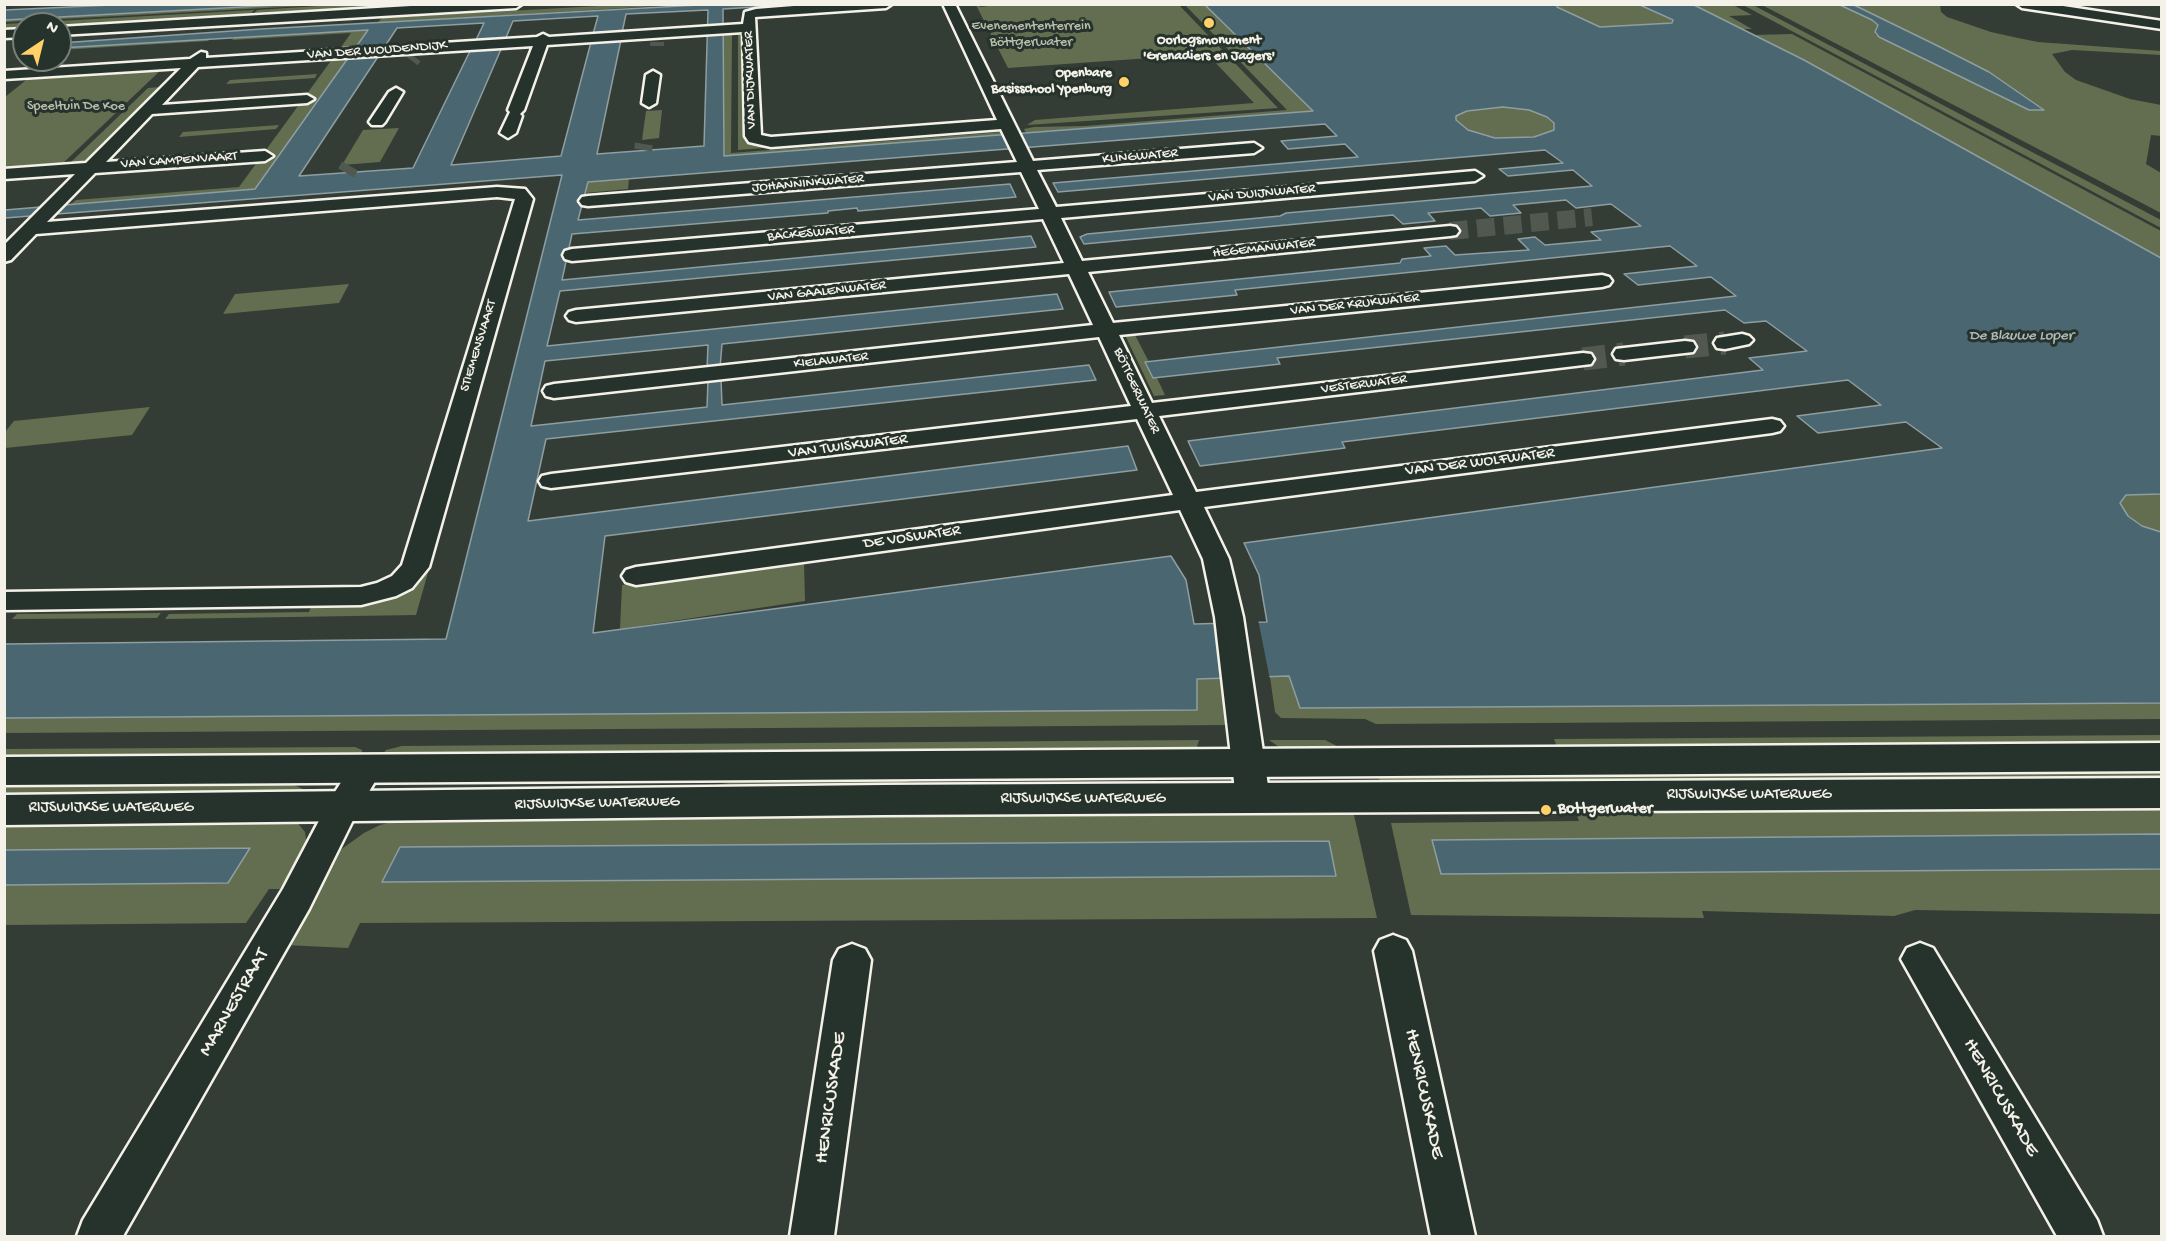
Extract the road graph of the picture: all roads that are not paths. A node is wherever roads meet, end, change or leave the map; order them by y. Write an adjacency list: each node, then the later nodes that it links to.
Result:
1 (516, 4): 8 (street)
2 (886, 4): 6 (street, VAN DIJKWATER)
3 (949, 4): 18 (street, BÖTTGERWATER)
4 (2022, 4): 5 (street)
5 (2162, 25)
6 (749, 28): 10 (street, VAN DER WOUDENDIJK); 18 (street, VAN DIJKWATER)
7 (72, 31): 8 (street)
8 (227, 31): 11 (street, VAN CAMPENVAART)
9 (544, 34): 10 (street, VAN DER WOUDENDIJK); 11 (street, VAN DER WOUDENDIJK); 19 (street)
10 (656, 53): 15 (street)
11 (195, 63): 12 (street, VAN DER WOUDENDIJK); 16 (street, VAN CAMPENVAART)
12 (8, 77)
13 (399, 86): 17 (street)
14 (307, 99): 16 (street)
15 (649, 103)
16 (148, 110): 23 (street, VAN CAMPENVAART)
17 (377, 122)
18 (1008, 128): 22 (street, BÖTTGERWATER)
19 (508, 133)
20 (1254, 148): 22 (street, KLINGWATER)
21 (264, 156): 23 (street, VAN CAMPENVAART)
22 (1023, 158): 26 (street, JOHANNINKWATER); 27 (street, BÖTTGERWATER)
23 (93, 168): 24 (street); 28 (street, VAN CAMPENVAART)
24 (4, 174)
25 (1475, 176): 27 (street, VAN DUIJNWATER)
26 (588, 201)
27 (1050, 212): 30 (street, BACKESWATER); 32 (street, BÖTTGERWATER)
28 (37, 224): 31 (street, VAN CAMPENVAART); 45 (street, STIEMENSVAART)
29 (1450, 231): 32 (street, HEGEMANWATER)
30 (572, 255)
31 (4, 256)
32 (1078, 267): 34 (street, VAN GAALENWATER); 35 (street, BÖTTGERWATER)
33 (1602, 280): 35 (street, VAN DER KRUKWATER)
34 (576, 316)
35 (1107, 330): 39 (street, KIELAWATER); 40 (street, BÖTTGERWATER)
36 (1685, 347): 37 (street)
37 (1624, 354)
38 (1583, 359): 40 (street, VESTERWATER)
39 (554, 391)
40 (1146, 411): 42 (street, VAN TWISKWATER); 43 (street, BÖTTGERWATER)
41 (1772, 426): 43 (street, VAN DER WOLFWATER)
42 (551, 481)
43 (1188, 501): 44 (street, DE VOSWATER); 49 (street, BÖTTGERWATER)
44 (636, 576)
45 (4, 601)
46 (2162, 757): 49 (main road, RIJSWIJKSE WATERWEG)
47 (367, 768): 48 (main road, RIJSWIJKSE WATERWEG); 49 (main road, RIJSWIJKSE WATERWEG); 51 (street, MARNESTRAAT)
48 (4, 771)
49 (1251, 781): 50 (main road, RIJSWIJKSE WATERWEG); 51 (main road, RIJSWIJKSE WATERWEG)
50 (2162, 793)
51 (343, 807): 52 (main road, RIJSWIJKSE WATERWEG); 56 (street, MARNESTRAAT)
52 (4, 810)
53 (1393, 951): 58 (street, HENRICUSKADE)
54 (1920, 959): 59 (street, HENRICUSKADE)
55 (852, 960): 57 (street, HENRICUSKADE)
56 (99, 1236)
57 (812, 1236)
58 (1453, 1236)
59 (2081, 1236)

